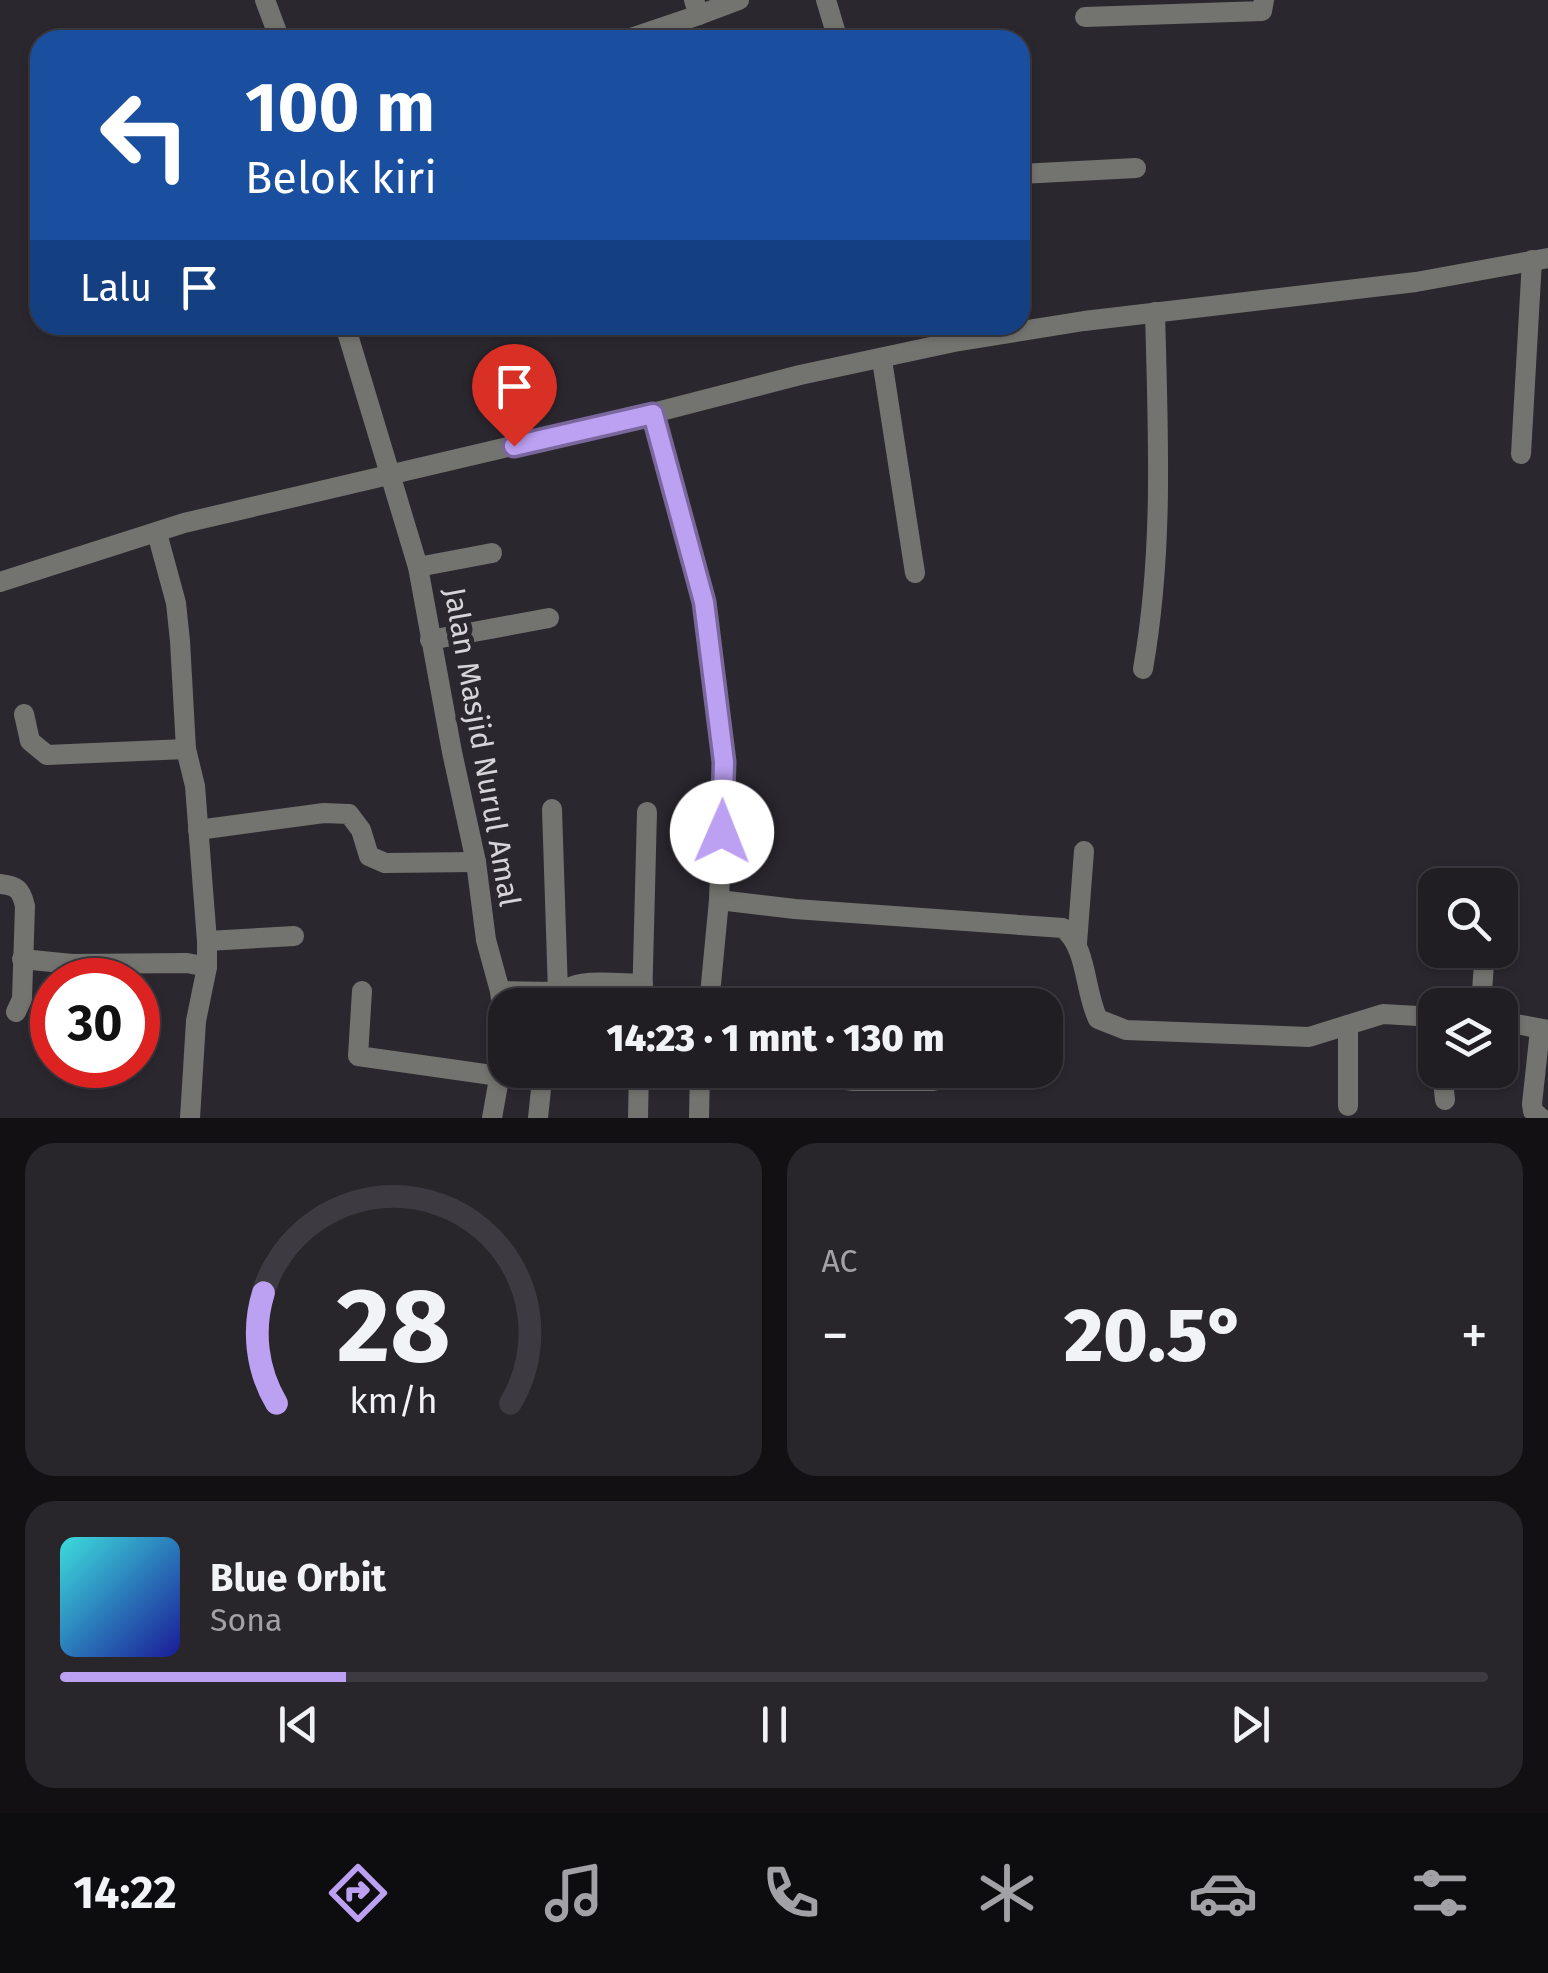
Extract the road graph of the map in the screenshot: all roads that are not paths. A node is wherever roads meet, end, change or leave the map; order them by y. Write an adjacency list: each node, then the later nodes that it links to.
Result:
1 (290, 0): 5 (street)
2 (739, 0): 6 (street)
3 (826, 0): 11 (street)
4 (1264, 0): 7 (street)
5 (266, 4): 9 (street)
6 (696, 8): 10 (street)
7 (1129, 8): 8 (street)
8 (1085, 17)
9 (276, 30)
10 (647, 30)
11 (835, 30)
12 (1136, 168): 13 (street)
13 (1030, 173)
14 (1540, 259): 15 (street); 21 (street)
15 (1155, 312): 16 (street); 30 (street)
16 (1030, 326)
17 (347, 335): 22 (street, Jalan Masjid Nurul Amal)
18 (950, 335): 19 (street)
19 (882, 360): 20 (street); 26 (street)
20 (653, 414): 22 (street); 39 (street)
21 (1521, 454)
22 (388, 474): 23 (street); 25 (street, Jalan Masjid Nurul Amal)
23 (158, 533): 27 (street); 32 (street)
24 (492, 553): 25 (street)
25 (418, 567): 29 (street, Jalan Masjid Nurul Amal)
26 (914, 573)
27 (0, 582)
28 (549, 618): 29 (street)
29 (430, 640): 37 (street, Jalan Masjid Nurul Amal)
30 (1143, 669)
31 (24, 714): 32 (street)
32 (186, 749): 35 (street)
33 (552, 809): 46 (street)
34 (647, 812): 49 (street)
35 (198, 830): 37 (street); 41 (street)
36 (1084, 851): 42 (street)
37 (476, 862): 45 (street, Jalan Masjid Nurul Amal)
38 (0, 884): 43 (street)
39 (719, 900): 42 (street); 50 (street)
40 (294, 936): 41 (street)
41 (207, 941): 44 (street)
42 (1076, 942): 54 (street)
43 (22, 958): 44 (street); 52 (street)
44 (207, 967): 65 (street)
45 (499, 988)
46 (555, 988)
47 (566, 988): 48 (street)
48 (597, 988)
49 (642, 988)
50 (711, 988)
51 (362, 991): 57 (street)
52 (16, 1012)
53 (1418, 1016): 54 (street)
54 (1348, 1025): 64 (street)
55 (1518, 1025): 56 (street)
56 (1544, 1030): 70 (street)
57 (488, 1075)
58 (496, 1088): 66 (street)
59 (541, 1088): 67 (street)
60 (639, 1088): 68 (street)
61 (700, 1088): 69 (street)
62 (1443, 1088): 63 (street)
63 (1444, 1100)
64 (1348, 1106)
65 (190, 1118)
66 (492, 1118)
67 (538, 1118)
68 (638, 1118)
69 (699, 1118)
70 (1541, 1118)

